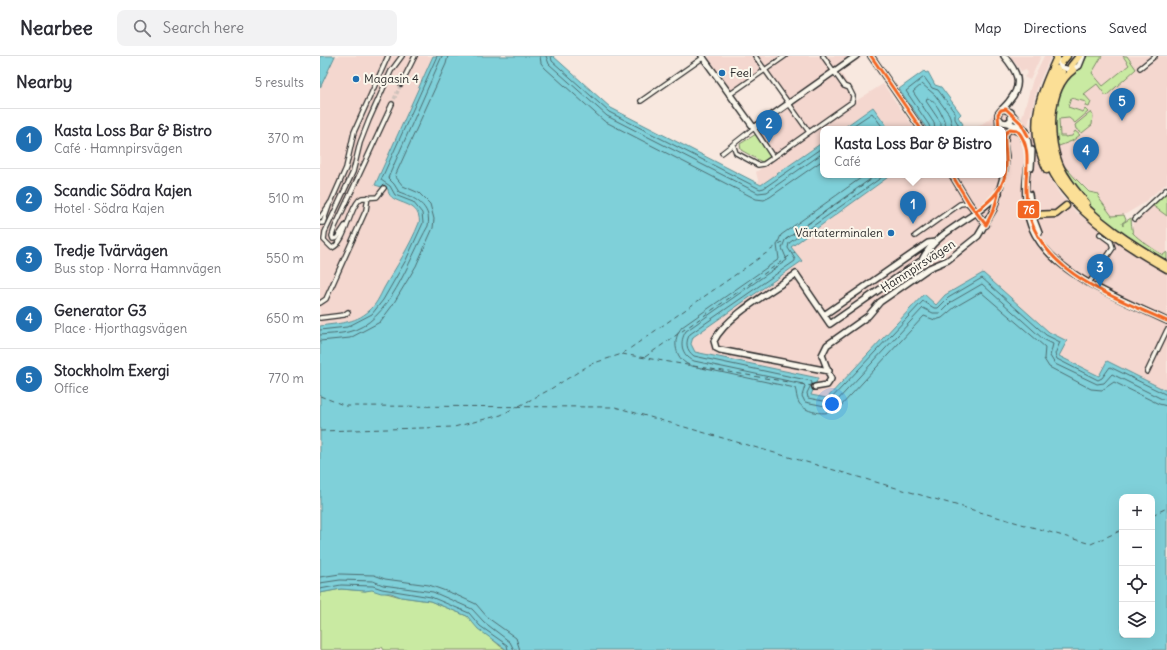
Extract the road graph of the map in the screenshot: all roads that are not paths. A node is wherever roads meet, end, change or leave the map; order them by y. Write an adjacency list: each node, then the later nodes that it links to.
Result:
1 (388, 56): 47 (street)
2 (402, 56): 55 (street)
3 (416, 56): 20 (street)
4 (703, 56): 21 (main road); 23 (street)
5 (755, 56): 18 (street)
6 (786, 56): 18 (street)
7 (823, 56): 19 (street)
8 (856, 56): 19 (main road)
9 (871, 56): 30 (main road)
10 (1004, 56): 22 (main road)
11 (1067, 56): 16 (highway)
12 (1074, 56): 16 (highway)
13 (1082, 56): 16 (highway)
14 (1155, 56): 17 (street)
15 (1057, 57): 16 (main road); 44 (highway)
16 (1068, 66): 58 (highway)
17 (1140, 68)
18 (765, 70): 21 (street); 24 (street)
19 (834, 71): 24 (main road); 34 (street)
20 (401, 84)
21 (729, 95): 33 (main road)
22 (1012, 98): 26 (main road); 27 (main road)
23 (641, 101)
24 (789, 103): 33 (main road); 34 (street)
25 (392, 104): 55 (street)
26 (1003, 109): 27 (main road); 28 (main road)
27 (1012, 114): 29 (main road); 51 (main road)
28 (998, 116): 29 (main road); 31 (main road)
29 (1006, 123): 32 (main road); 39 (main road)
30 (919, 126)
31 (999, 126)
32 (1004, 126)
33 (754, 128): 36 (street); 38 (street)
34 (809, 132): 38 (street)
35 (1006, 132): 39 (main road)
36 (733, 144): 37 (street); 38 (street)
37 (722, 153)
38 (773, 157)
39 (1028, 158): 51 (main road)
40 (954, 178): 48 (main road)
41 (1003, 178): 45 (main road, Hamnpirsvägen)
42 (384, 188): 46 (street)
43 (1167, 189): 54 (street)
44 (1064, 191): 58 (highway); 58 (highway)
45 (999, 193): 50 (main road, Hamnpirsvägen); 53 (main road, Hamnpirsvägen)
46 (368, 197): 55 (street); 65 (street)
47 (331, 202): 52 (street); 56 (street)
48 (969, 203): 50 (main road); 60 (street)
49 (1066, 206): 51 (highway)
50 (976, 211): 53 (main road); 57 (main road); 61 (main road, Hamnpirsvägen)
51 (1030, 215): 64 (main road)
52 (320, 218)
53 (990, 218): 57 (main road, Hamnpirsvägen)
54 (1135, 219)
55 (347, 221)
56 (322, 223)
57 (986, 224): 71 (main road, Hamnpirsvägen)
58 (1104, 225): 62 (highway); 63 (highway)
59 (1100, 234): 64 (street)
60 (914, 236)
61 (935, 242): 67 (main road, Hamnpirsvägen); 67 (main road, Hamnpirsvägen)
62 (1167, 265)
63 (1167, 269)
64 (1089, 283): 69 (main road)
65 (320, 302)
66 (348, 312): 68 (street)
67 (824, 315): 71 (main road)
68 (320, 318)
69 (1167, 322)
70 (1167, 330): 72 (street)
71 (829, 371): 73 (main road)
72 (1147, 372)
73 (815, 387)

